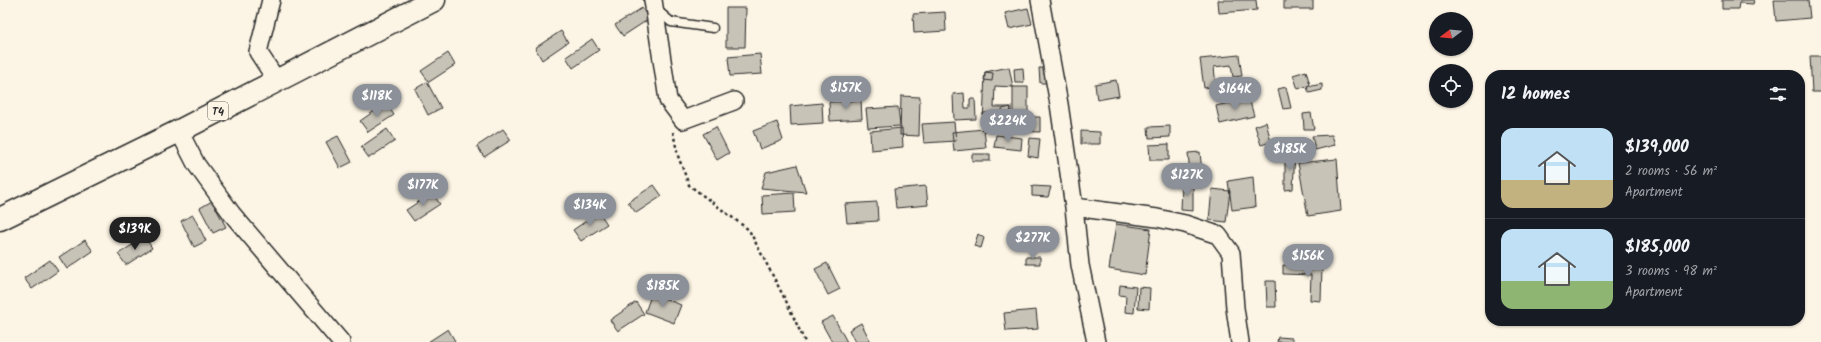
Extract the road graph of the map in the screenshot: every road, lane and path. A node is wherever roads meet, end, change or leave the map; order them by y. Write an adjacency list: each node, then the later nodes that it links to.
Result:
1 (271, 0): 6 (street)
2 (434, 0): 6 (highway, T4)
3 (1040, 0): 10 (street)
4 (654, 4): 5 (lane); 7 (street)
5 (713, 28)
6 (277, 80): 9 (highway, T4)
7 (734, 101)
8 (673, 128): 13 (path)
9 (180, 131): 11 (highway, T4); 12 (street)
10 (1074, 207): 14 (street); 15 (street)
11 (0, 219)
12 (341, 342)
13 (805, 342)
14 (1096, 342)
15 (1240, 342)

